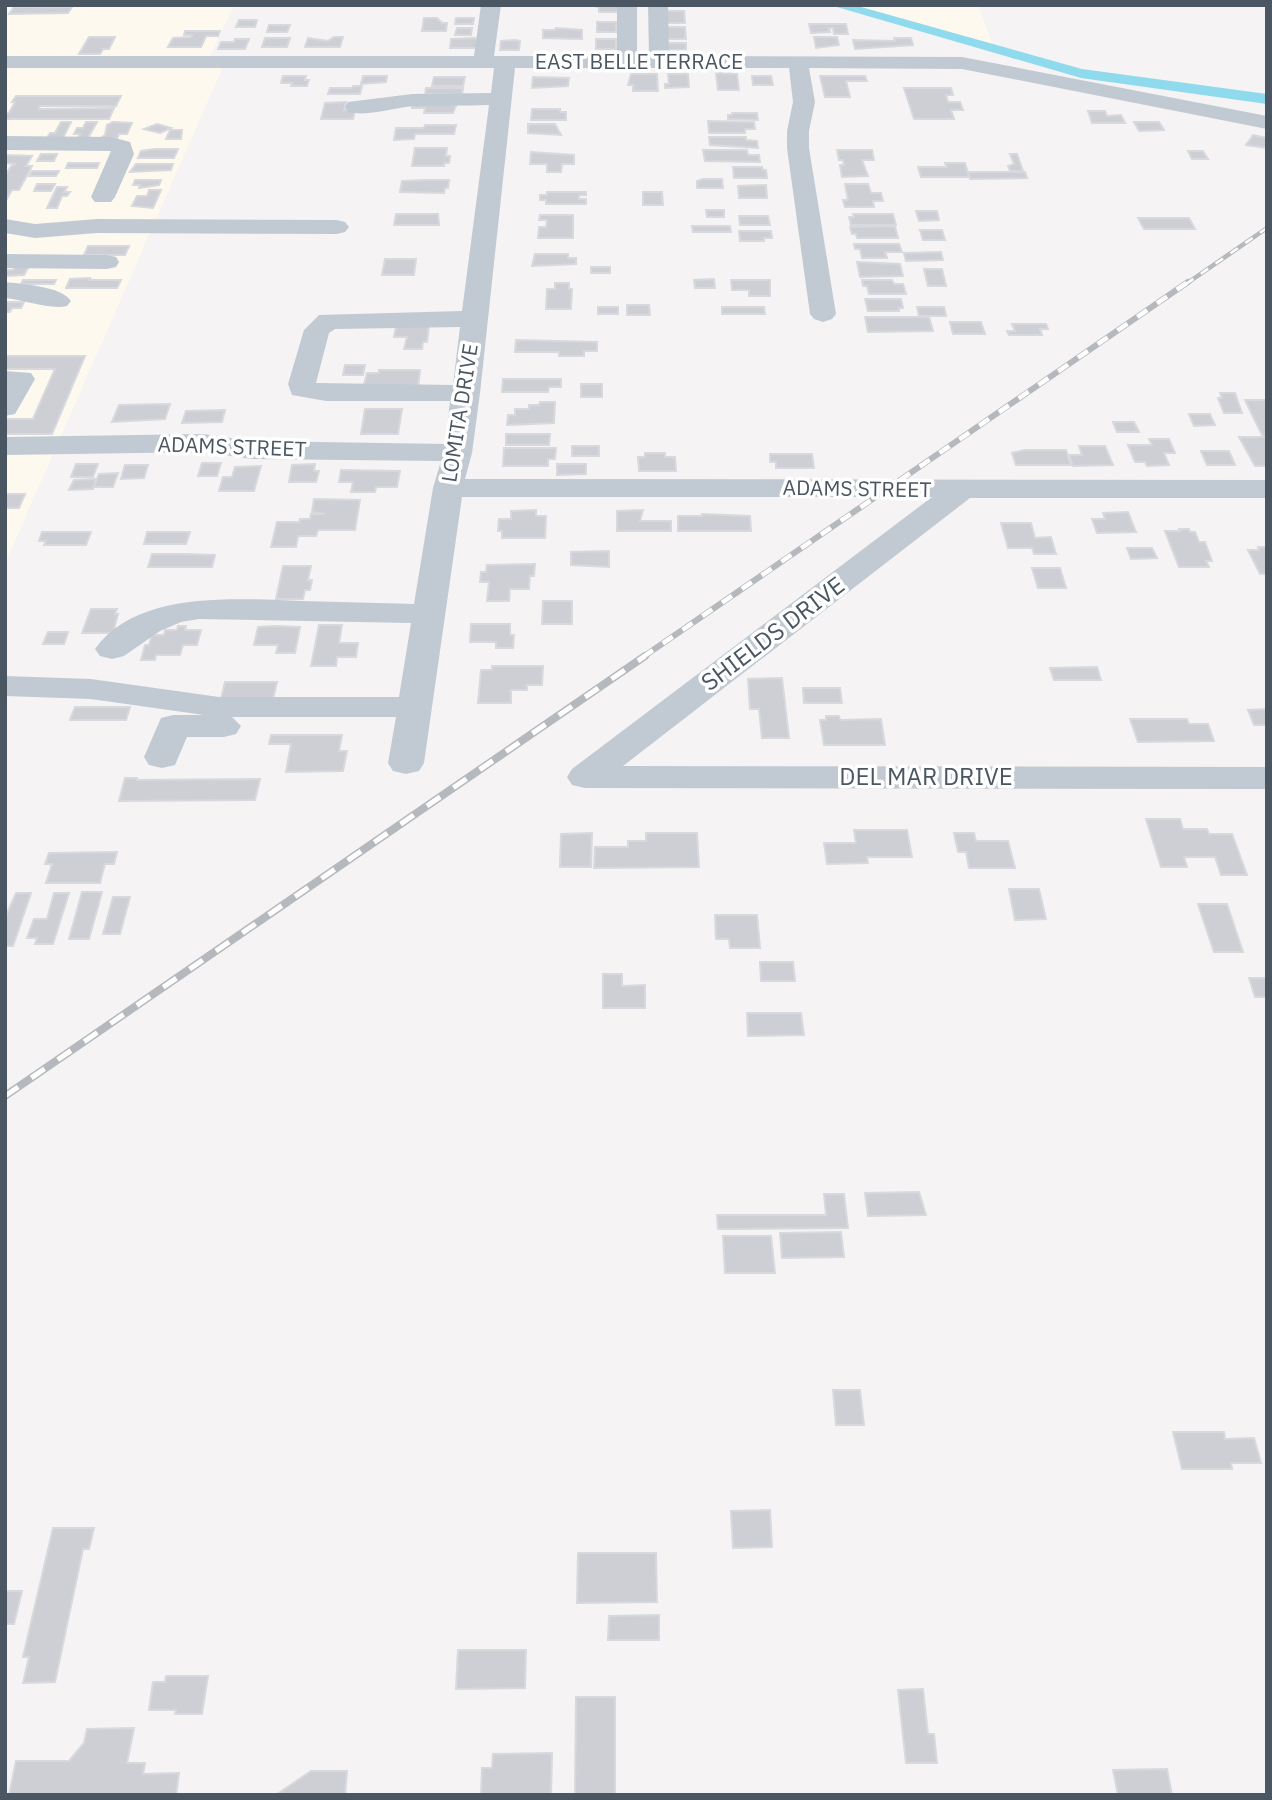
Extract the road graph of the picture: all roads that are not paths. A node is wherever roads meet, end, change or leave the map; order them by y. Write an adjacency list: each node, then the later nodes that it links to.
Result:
1 (491, 5): 5 (street, LOMITA DRIVE)
2 (627, 12): 3 (street); 6 (street)
3 (658, 12): 7 (street)
4 (5, 62): 5 (street, EAST BELLE TERRACE)
5 (494, 62): 6 (street, EAST BELLE TERRACE); 9 (street, LOMITA DRIVE)
6 (627, 62): 7 (street, EAST BELLE TERRACE)
7 (659, 62): 8 (street, EAST BELLE TERRACE)
8 (798, 62): 11 (street, EAST BELLE TERRACE); 21 (street)
9 (500, 99): 10 (street); 22 (street, LOMITA DRIVE)
10 (356, 107)
11 (1267, 123)
12 (5, 143): 13 (street)
13 (103, 197)
14 (5, 226): 16 (street)
15 (337, 227): 16 (street)
16 (40, 231): 17 (street)
17 (14, 261): 18 (street)
18 (107, 262)
19 (5, 290): 20 (street)
20 (58, 301)
21 (823, 314)
22 (474, 319): 24 (street, LOMITA DRIVE); 24 (street)
23 (5, 379): 25 (street)
24 (466, 393): 27 (street, LOMITA DRIVE)
25 (5, 408)
26 (5, 446): 27 (street, ADAMS STREET)
27 (458, 453): 28 (street, LOMITA DRIVE)
28 (448, 488): 30 (street, ADAMS STREET); 31 (street, LOMITA DRIVE)
29 (1267, 489): 30 (street, ADAMS STREET)
30 (961, 490): 37 (street, SHIELDS DRIVE)
31 (429, 614): 32 (street); 34 (street, LOMITA DRIVE)
32 (111, 649)
33 (5, 686): 34 (street)
34 (413, 717): 35 (street); 36 (street, LOMITA DRIVE)
35 (162, 757)
36 (405, 763)
37 (585, 777): 38 (street, DEL MAR DRIVE)
38 (1267, 778)

